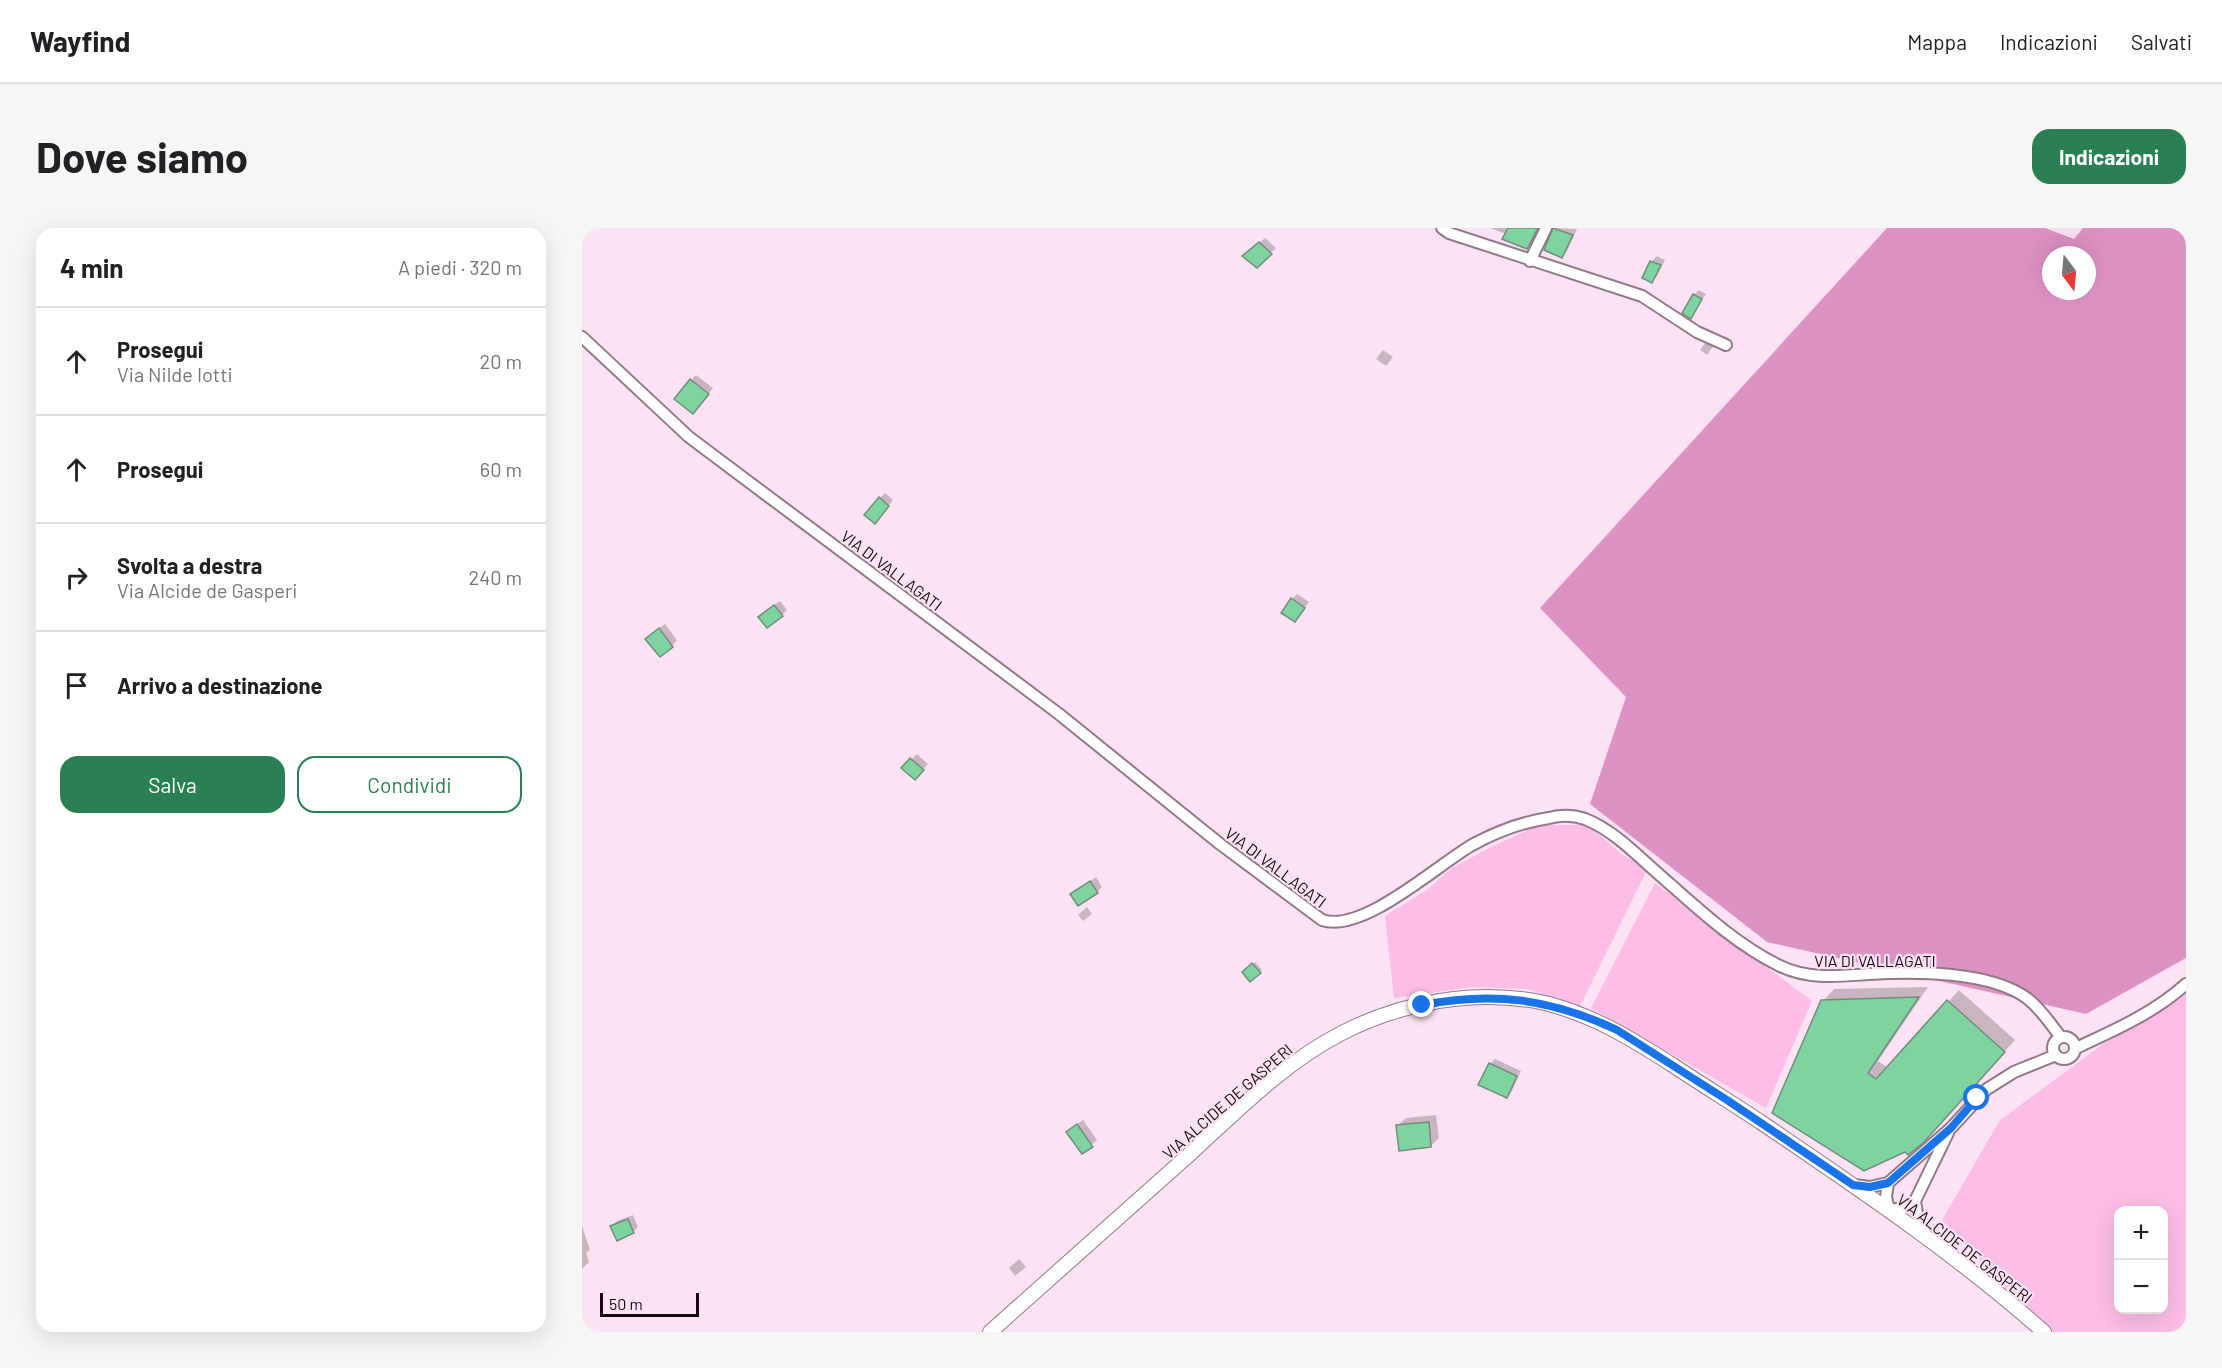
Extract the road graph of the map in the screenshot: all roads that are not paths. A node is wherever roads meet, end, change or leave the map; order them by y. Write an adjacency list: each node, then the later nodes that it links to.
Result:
1 (1442, 228): 3 (street)
2 (1546, 228): 3 (street)
3 (1530, 261): 5 (street)
4 (582, 337): 7 (street, VIA DI VALLAGATI)
5 (1726, 345)
6 (2186, 984): 8 (street)
7 (2061, 1037): 8 (street); 9 (street)
8 (2076, 1048): 9 (street)
9 (2056, 1055): 10 (street)
10 (1951, 1128): 11 (street); 13 (street)
11 (1888, 1183): 12 (street); 14 (street)
12 (1853, 1185): 14 (street, VIA ALCIDE DE GASPERI); 16 (street, VIA ALCIDE DE GASPERI)
13 (1915, 1201): 14 (street); 15 (street)
14 (1889, 1210): 15 (street, VIA ALCIDE DE GASPERI)
15 (1927, 1236): 17 (street, VIA ALCIDE DE GASPERI)
16 (990, 1332)
17 (2044, 1332)

